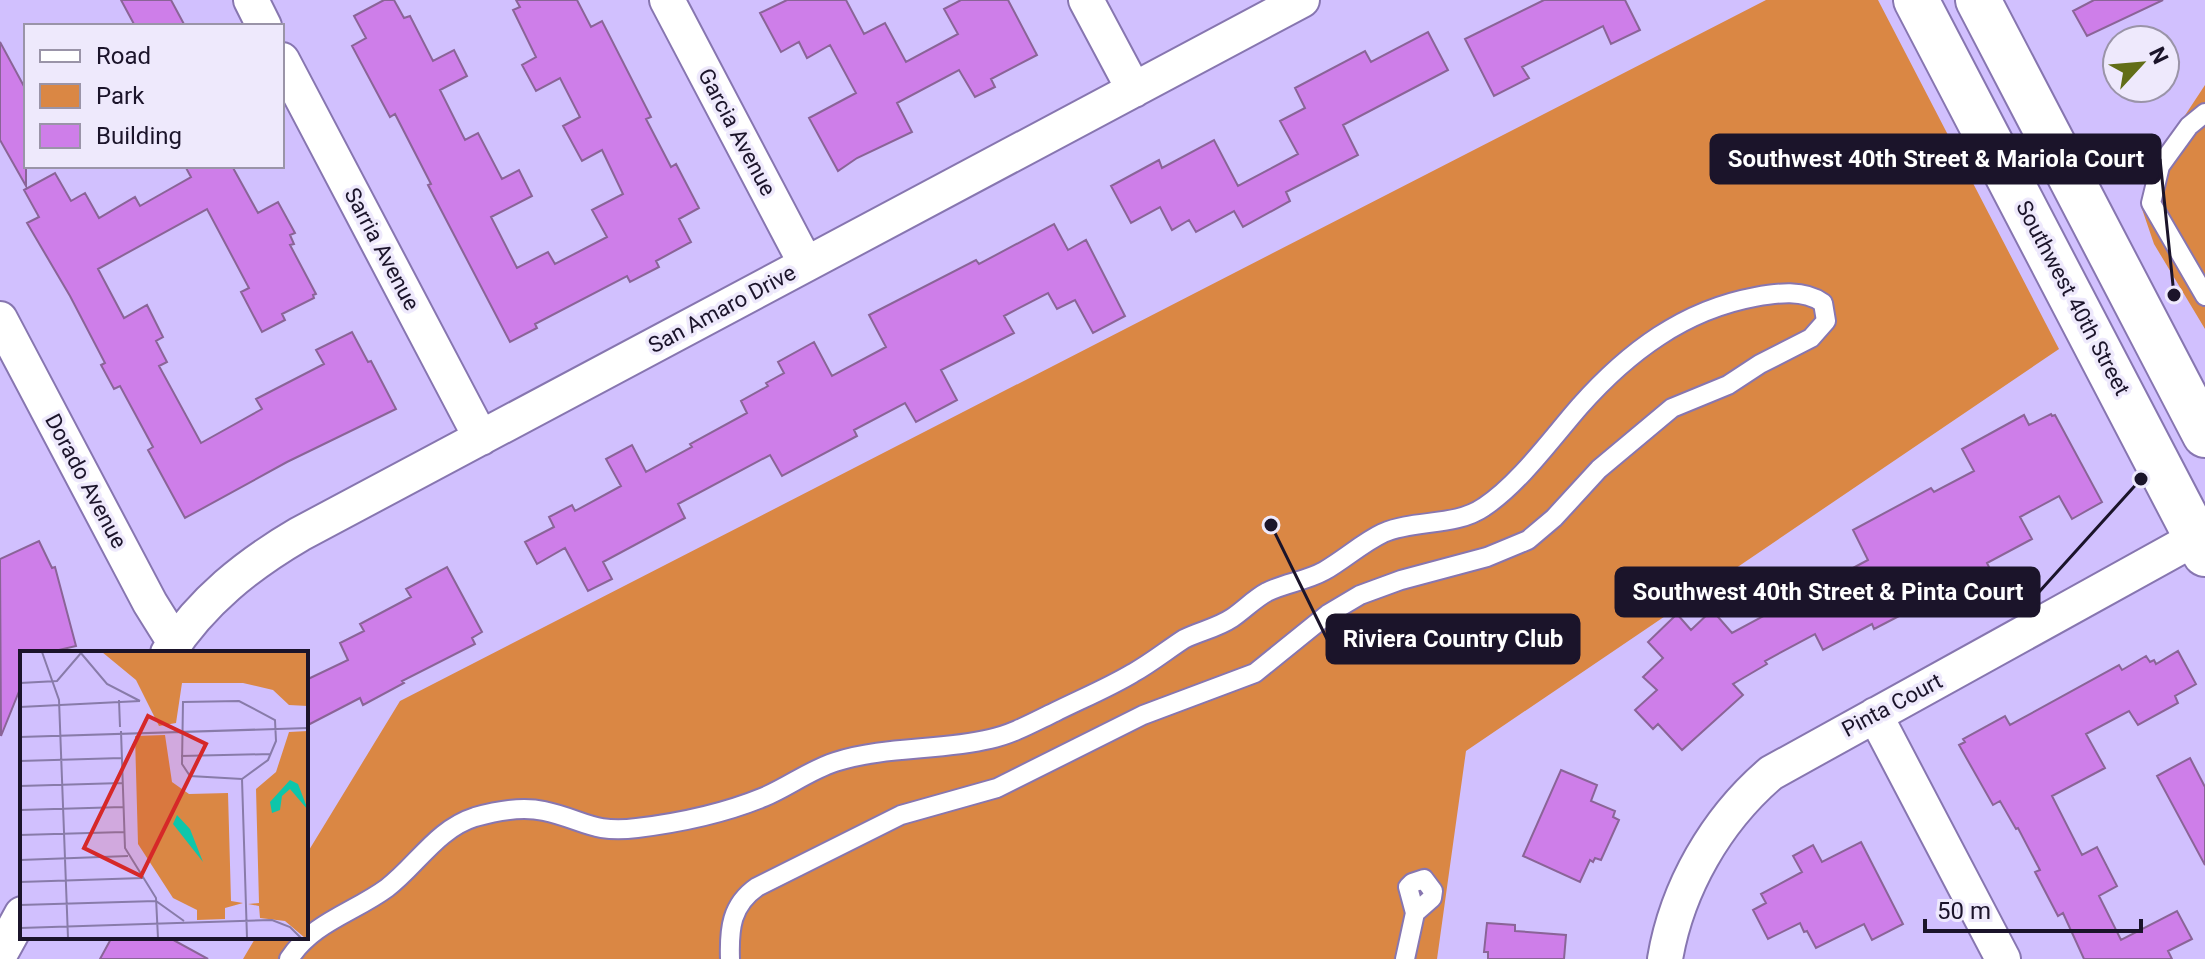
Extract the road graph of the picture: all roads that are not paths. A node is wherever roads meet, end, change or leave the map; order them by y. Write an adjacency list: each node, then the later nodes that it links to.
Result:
1 (251, 0): 7 (street)
2 (667, 0): 11 (street, Garcia Avenue)
3 (1086, 0): 9 (street)
4 (1302, 0): 9 (street, San Amaro Drive)
5 (1916, 0): 16 (main road, Southwest 40th Street)
6 (1978, 0): 14 (main road)
7 (263, 24)
8 (284, 64): 15 (street, Sarria Avenue)
9 (1134, 90): 11 (street, San Amaro Drive)
10 (2205, 113): 12 (lane)
11 (806, 264): 15 (street, San Amaro Drive)
12 (2205, 296)
13 (0, 319): 17 (street, Dorado Avenue)
14 (2205, 435)
15 (481, 438): 17 (street, San Amaro Drive)
16 (2202, 542): 18 (street, Pinta Court)
17 (171, 648)
18 (1875, 715): 27 (street, Pinta Court); 28 (street)
19 (1415, 913): 26 (lane)
20 (20, 918): 23 (street)
21 (308, 937): 25 (lane)
22 (305, 939): 24 (lane)
23 (0, 954)
24 (289, 959)
25 (730, 959)
26 (1405, 959)
27 (1665, 959)
28 (2003, 959)

